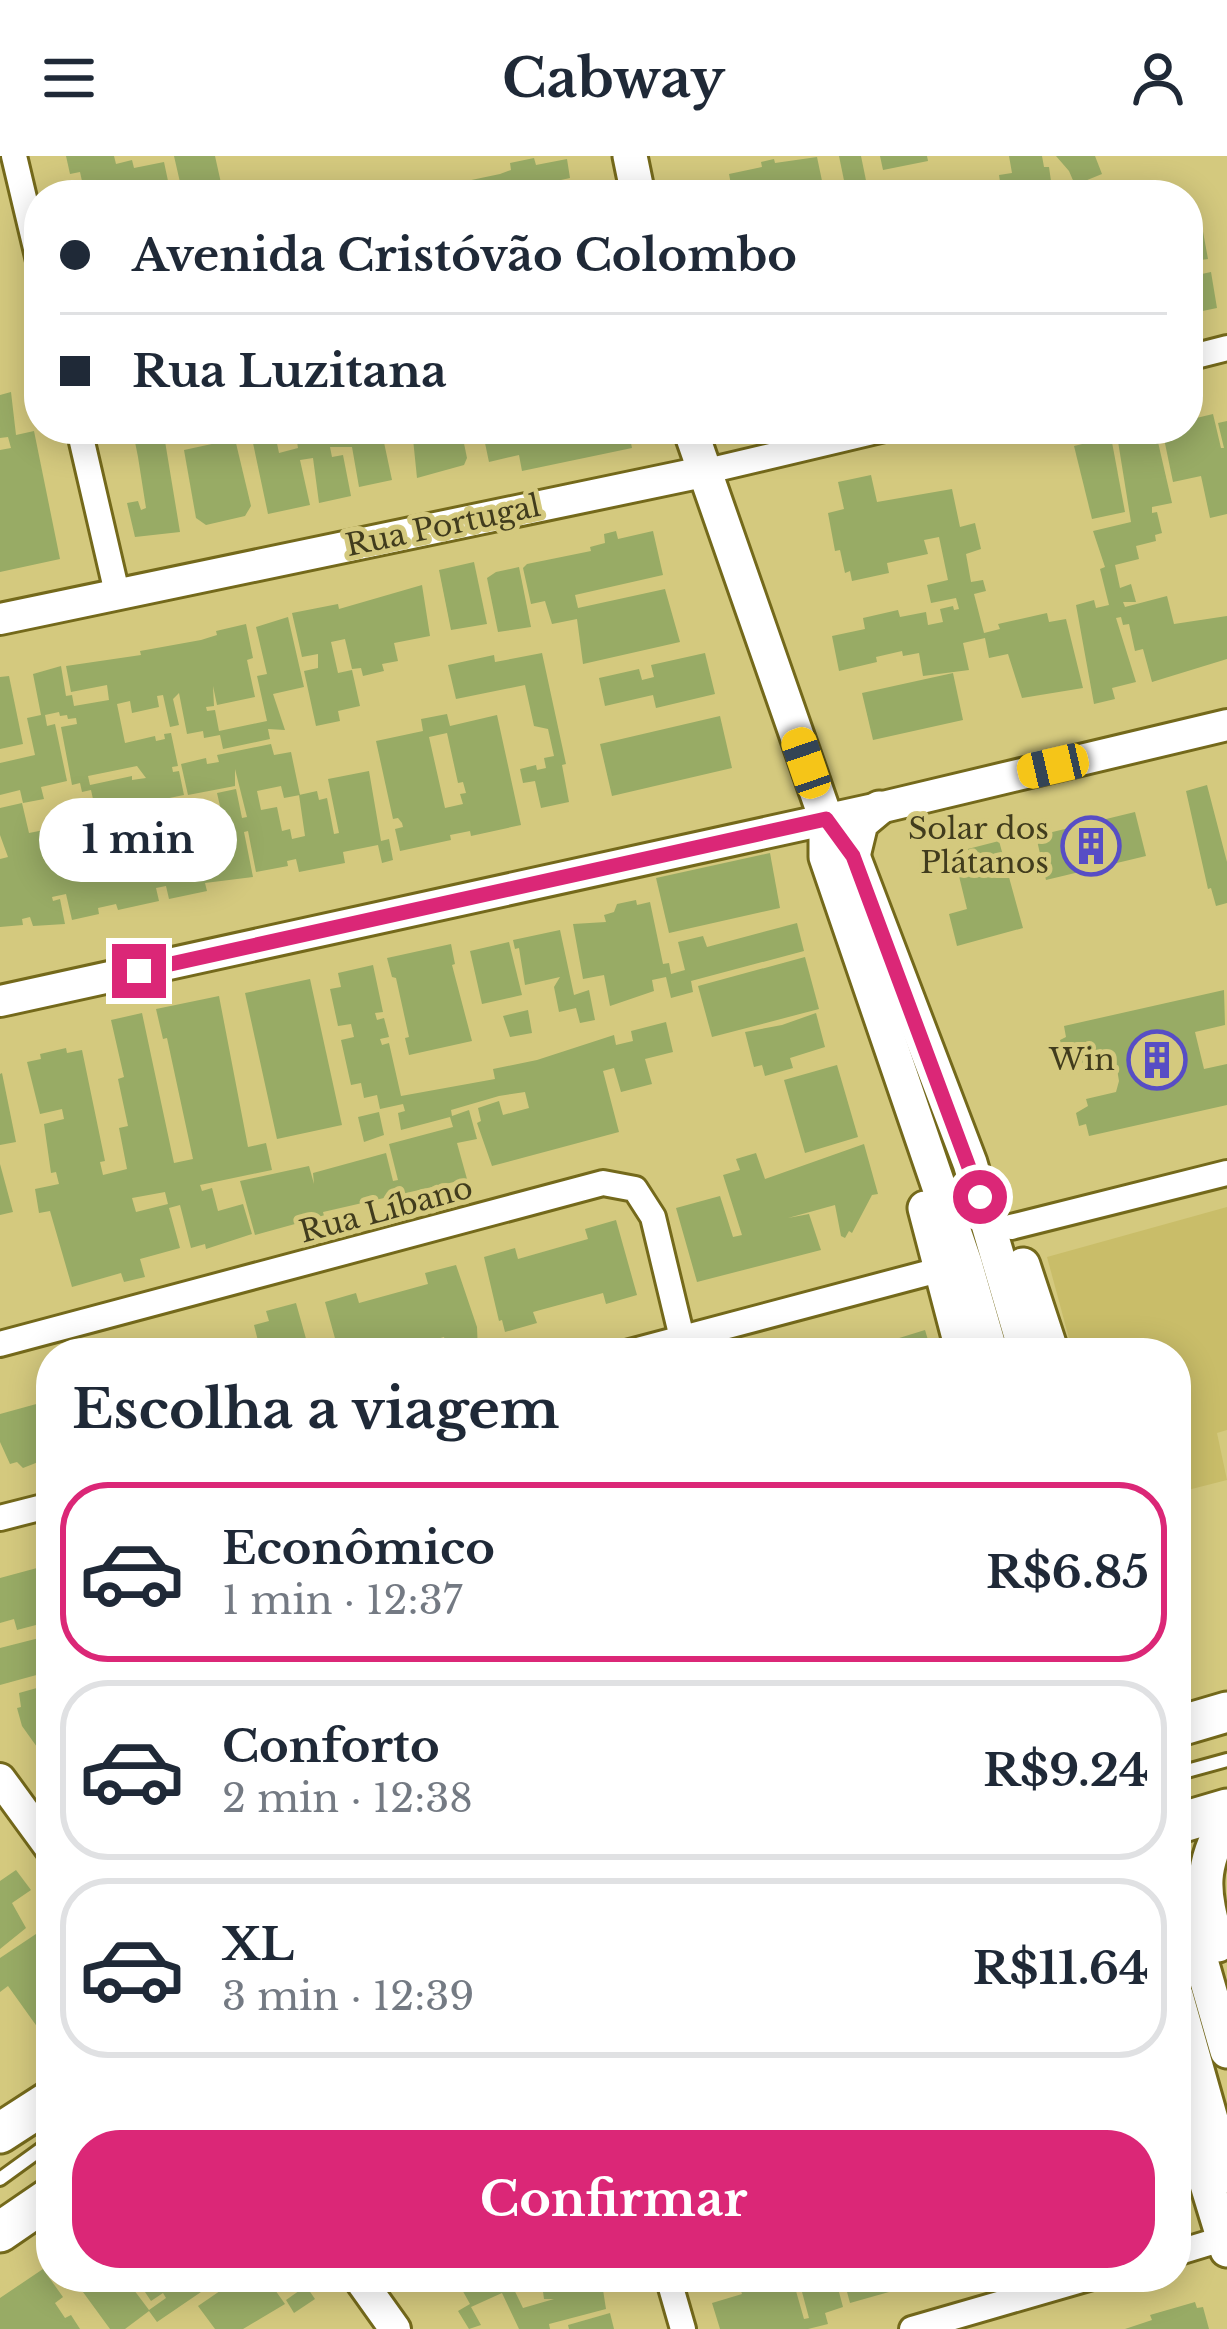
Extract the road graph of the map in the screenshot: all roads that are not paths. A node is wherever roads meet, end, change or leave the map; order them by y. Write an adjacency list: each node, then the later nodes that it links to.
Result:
1 (14, 156): 2 (street)
2 (24, 198)
3 (82, 444): 7 (street)
4 (695, 444): 6 (main road)
5 (822, 444): 6 (street, Rua Portugal)
6 (703, 472): 7 (street, Rua Portugal); 11 (main road)
7 (117, 593): 8 (street, Rua Portugal)
8 (0, 619)
9 (1227, 725): 10 (street)
10 (879, 808): 11 (street); 12 (main road)
11 (826, 819): 12 (main road); 13 (street); 16 (main road)
12 (853, 856): 15 (main road)
13 (0, 1001)
14 (1227, 1173): 15 (street)
15 (1001, 1229): 20 (main road); 21 (main road)
16 (952, 1266): 17 (street); 18 (main road); 19 (main road)
17 (682, 1338): 22 (street, Rua Líbano)
18 (961, 1338)
19 (984, 1338)
20 (1023, 1338)
21 (1046, 1338)
22 (0, 1344)
23 (36, 1509): 24 (street)
24 (0, 1518)
25 (1227, 1760): 26 (lane)
26 (1191, 1770)
27 (0, 1780): 30 (street)
28 (1227, 1813): 29 (main road); 32 (main road)
29 (1191, 1821)
30 (36, 1829)
31 (1191, 1926): 34 (main road)
32 (1227, 1975)
33 (1191, 2048): 39 (main road)
34 (1227, 2051)
35 (36, 2109): 36 (main road)
36 (0, 2133)
37 (1191, 2133): 43 (main road)
38 (36, 2153): 40 (lane)
39 (1227, 2176)
40 (0, 2179)
41 (36, 2207): 42 (main road)
42 (0, 2231)
43 (1224, 2244): 44 (street)
44 (1191, 2250)
45 (369, 2292): 48 (street)
46 (672, 2292): 49 (street)
47 (1039, 2292): 50 (street)
48 (395, 2329)
49 (683, 2329)
50 (912, 2329)

